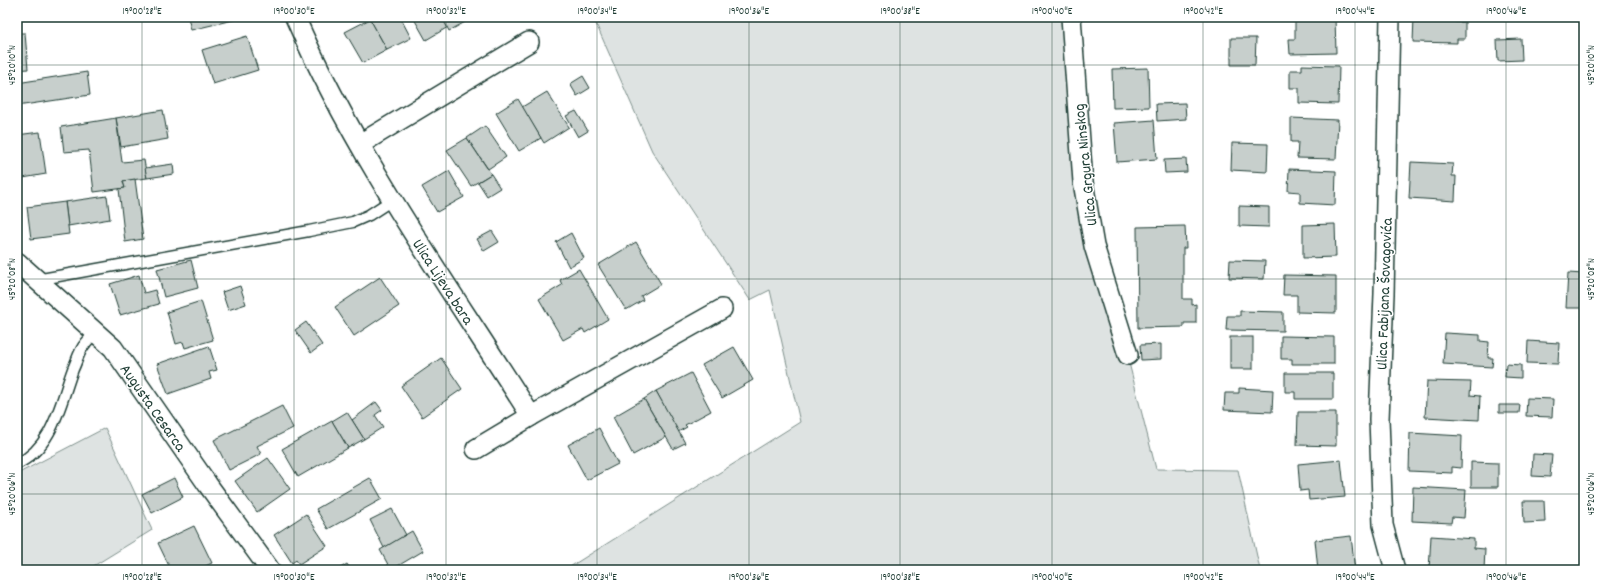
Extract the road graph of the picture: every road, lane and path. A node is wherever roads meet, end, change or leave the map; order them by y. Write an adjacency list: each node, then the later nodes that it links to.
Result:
1 (296, 17): 5 (street, Ulica Lijeva bara)
2 (1071, 17): 11 (street, Ulica Grgura Ninskog)
3 (1390, 17): 16 (street, Ulica Fabijana Šovagovića)
4 (529, 42): 5 (street)
5 (360, 144): 6 (street, Ulica Lijeva bara)
6 (392, 200): 8 (lane); 12 (street, Ulica Lijeva bara)
7 (17, 262): 8 (street, Augusta Cesarca)
8 (36, 280): 10 (street, Augusta Cesarca)
9 (722, 309): 12 (street)
10 (95, 333): 14 (lane); 15 (street, Augusta Cesarca)
11 (1128, 355)
12 (531, 416): 13 (street)
13 (476, 449)
14 (17, 464)
15 (270, 570)
16 (1395, 570)

